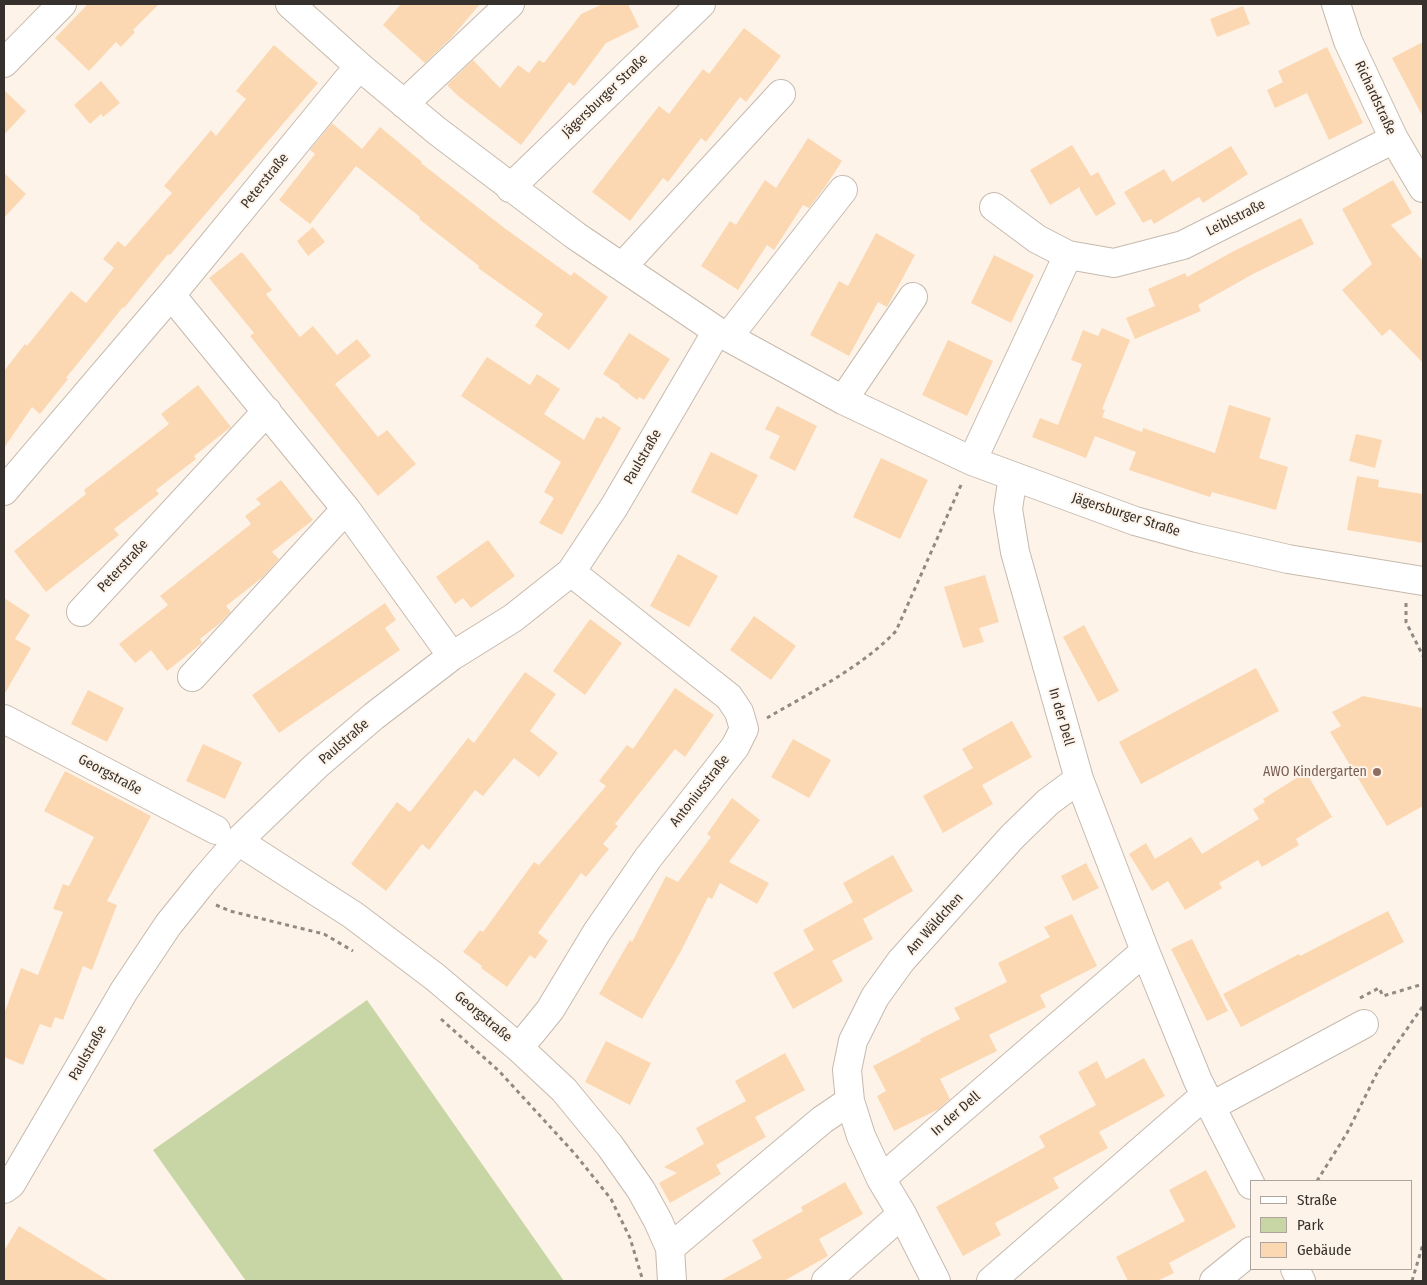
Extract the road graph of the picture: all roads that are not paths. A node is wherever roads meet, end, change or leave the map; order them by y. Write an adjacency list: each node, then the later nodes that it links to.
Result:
1 (62, 4): 6 (street)
2 (290, 4): 7 (street, Jägersburger Straße)
3 (510, 4): 9 (street)
4 (701, 4): 11 (street, Jägersburger Straße)
5 (1336, 4): 10 (street, Richardstraße)
6 (4, 64)
7 (359, 66): 9 (street, Jägersburger Straße); 17 (street, Peterstraße)
8 (781, 94): 16 (street)
9 (404, 104): 11 (street, Jägersburger Straße)
10 (1394, 139): 12 (street, Richardstraße); 15 (street, Leiblstraße)
11 (510, 188): 16 (street, Jägersburger Straße)
12 (1423, 188)
13 (843, 190): 19 (street)
14 (994, 207): 15 (street, Leiblstraße)
15 (1068, 255): 22 (street)
16 (622, 267): 19 (street, Jägersburger Straße)
17 (171, 295): 21 (street); 24 (street, Peterstraße)
18 (913, 297): 20 (street)
19 (723, 334): 20 (street, Jägersburger Straße); 26 (street, Paulstraße)
20 (843, 400): 22 (street, Jägersburger Straße)
21 (267, 410): 25 (street); 28 (street, Peterstraße)
22 (972, 460): 23 (street, Jägersburger Straße)
23 (1013, 476): 27 (street, Jägersburger Straße); 32 (street, In der Dell)
24 (4, 491)
25 (346, 509): 29 (street); 30 (street)
26 (571, 572): 29 (street, Paulstraße); 36 (street, Antoniusstraße)
27 (1416, 580)
28 (80, 612)
29 (452, 656): 33 (street, Paulstraße)
30 (192, 677)
31 (4, 719): 33 (street, Georgstraße)
32 (1078, 779): 34 (street, In der Dell); 37 (street, Am Wäldchen)
33 (227, 836): 36 (street, Georgstraße); 41 (street, Paulstraße)
34 (1145, 951): 38 (street, In der Dell); 39 (street, In der Dell)
35 (1364, 1024): 38 (street)
36 (519, 1048): 43 (street, Georgstraße)
37 (850, 1100): 39 (street, Am Wäldchen); 43 (street)
38 (1208, 1101): 40 (street, In der Dell); 49 (street)
39 (881, 1180): 42 (street, Am Wäldchen)
40 (1250, 1183)
41 (4, 1189)
42 (902, 1214): 47 (street); 48 (street, Am Wäldchen)
43 (670, 1248): 46 (street)
44 (1250, 1251): 50 (street)
45 (1295, 1270): 51 (street)
46 (672, 1281)
47 (826, 1281)
48 (936, 1281)
49 (991, 1281)
50 (1214, 1281)
51 (1301, 1281)

